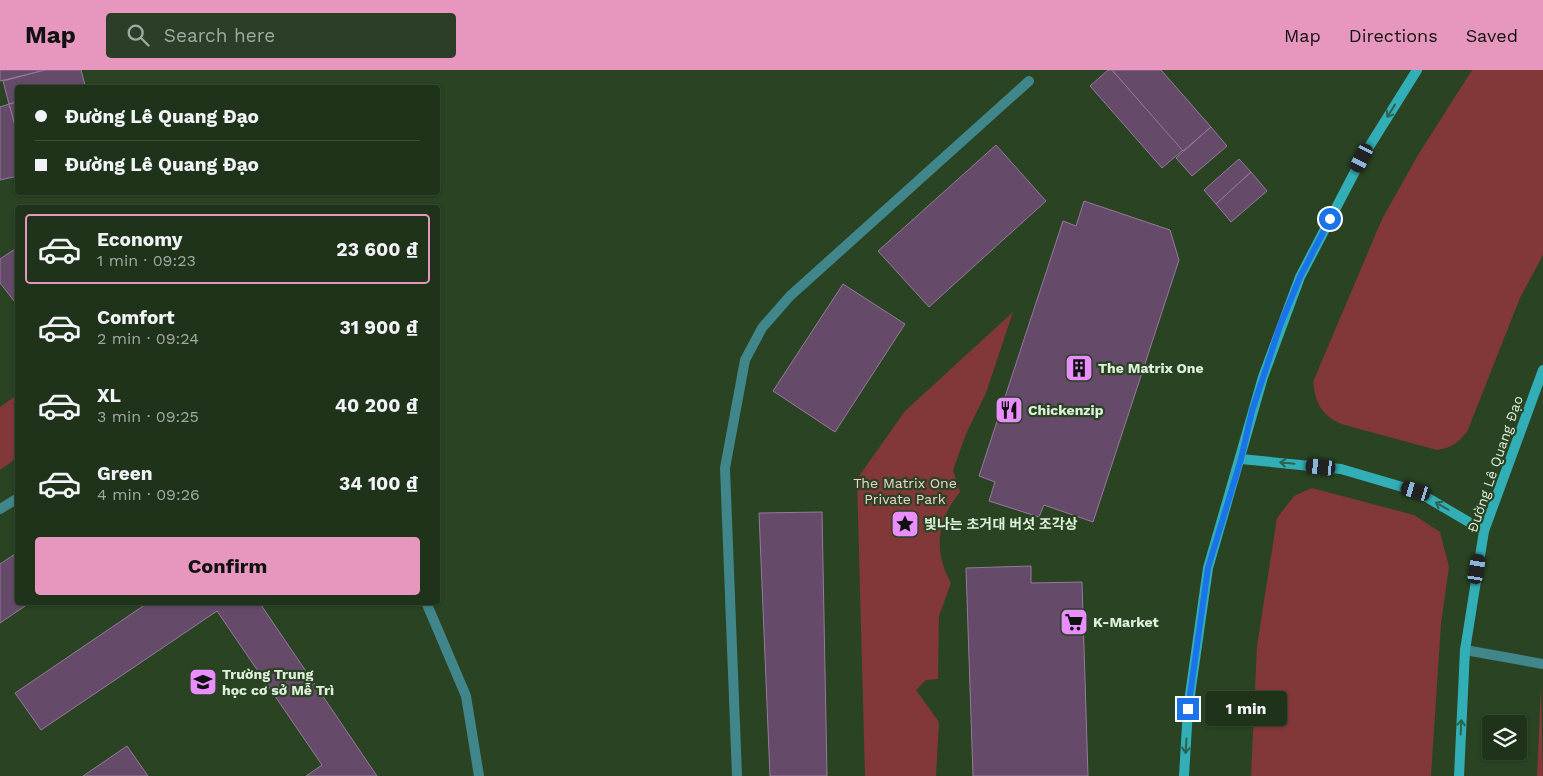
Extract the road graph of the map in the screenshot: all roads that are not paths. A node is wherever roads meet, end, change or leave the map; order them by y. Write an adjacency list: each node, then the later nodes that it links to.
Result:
1 (1417, 70): 4 (main road, one-way to 4)
2 (1029, 81): 12 (street)
3 (1543, 370): 7 (main road, Đường Lê Quang Đạo)
4 (1241, 459): 7 (main road, one-way to 4); 13 (main road, one-way to 13)
5 (15, 500): 6 (street)
6 (0, 509)
7 (1484, 531): 9 (main road, Đường Lê Quang Đạo)
8 (427, 605): 11 (street)
9 (1465, 650): 10 (street); 14 (main road, Đường Lê Quang Đạo, one-way to 9)
10 (1543, 664)
11 (479, 776)
12 (737, 776)
13 (1184, 776)
14 (1459, 776)

